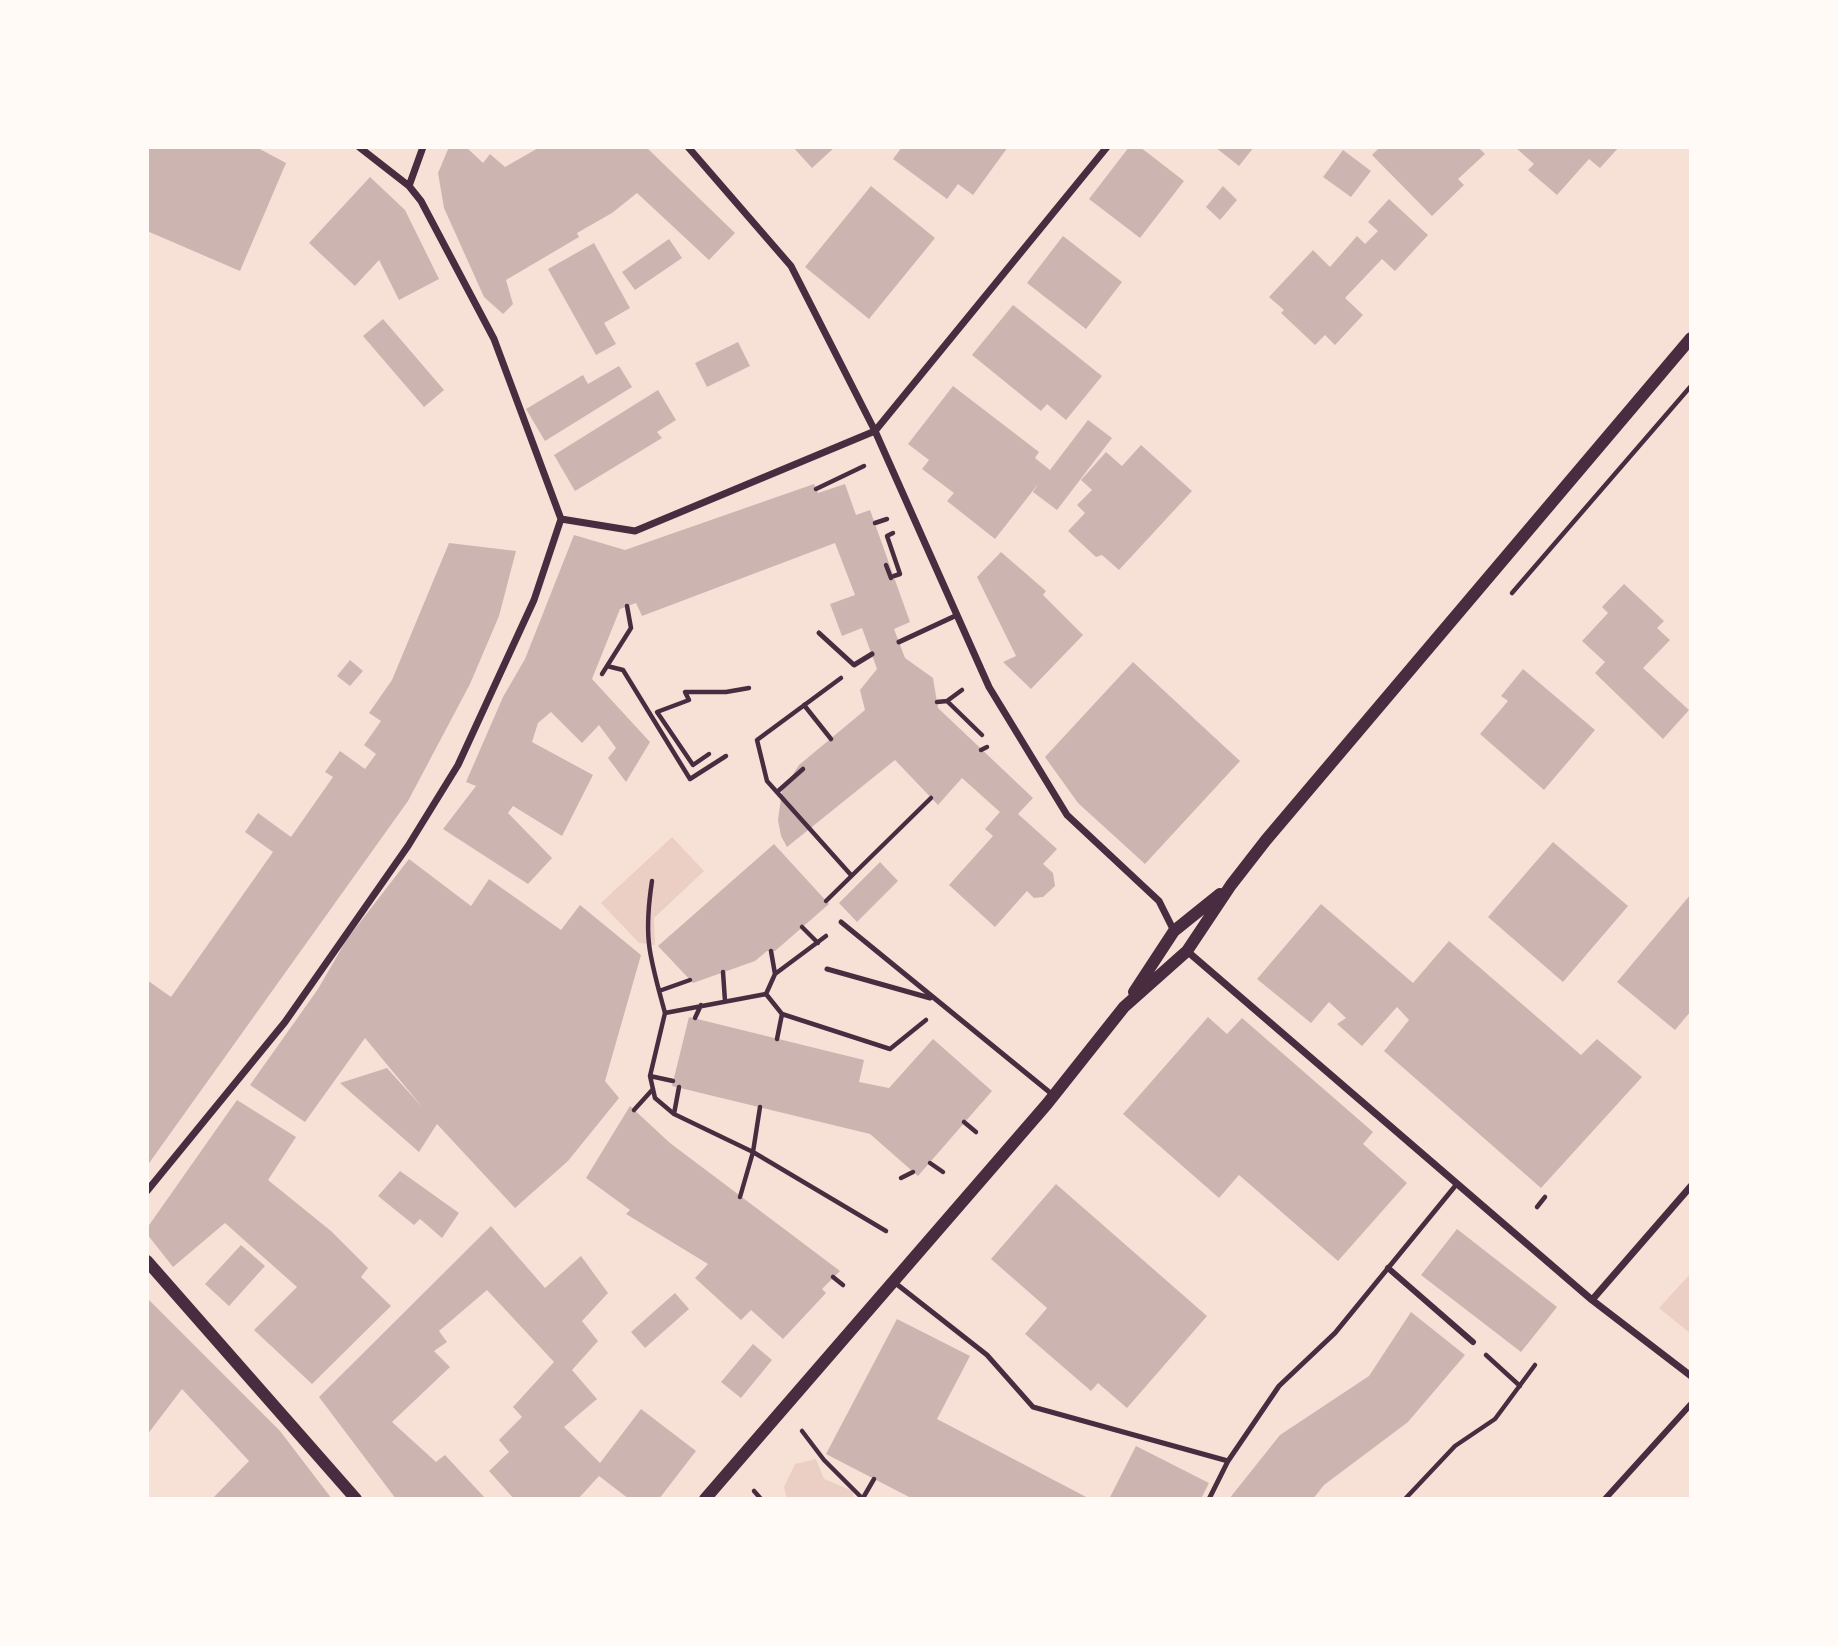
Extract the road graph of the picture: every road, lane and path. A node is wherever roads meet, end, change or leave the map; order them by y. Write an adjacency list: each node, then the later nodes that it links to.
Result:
1 (359, 147): 5 (street)
2 (423, 147): 5 (street)
3 (688, 147): 7 (street)
4 (1107, 147): 7 (street)
5 (409, 186): 10 (street)
6 (1691, 338): 39 (street)
7 (875, 431): 10 (street); 16 (street)
8 (864, 467): 9 (path)
9 (816, 489)
10 (561, 519): 79 (street)
11 (887, 519): 12 (path)
12 (875, 523)
13 (894, 533): 14 (path)
14 (886, 565)
15 (627, 606): 20 (path)
16 (955, 616): 18 (lane); 43 (street)
17 (819, 633): 19 (lane)
18 (899, 642)
19 (872, 654)
20 (607, 666): 21 (path); 33 (path)
21 (602, 674)
22 (845, 675): 27 (path)
23 (749, 688): 32 (path)
24 (962, 690): 25 (path)
25 (947, 701): 26 (path); 28 (path)
26 (937, 702)
27 (804, 705): 29 (path); 35 (path)
28 (982, 735)
29 (831, 739)
30 (987, 747): 31 (path)
31 (981, 750)
32 (709, 754)
33 (726, 755)
34 (803, 769): 35 (path)
35 (777, 792): 37 (path)
36 (931, 798): 37 (path)
37 (851, 875): 40 (path)
38 (652, 881): 51 (path)
39 (1231, 885): 43 (street); 45 (street)
40 (825, 901)
41 (841, 922): 44 (path); 53 (lane)
42 (802, 927): 44 (path)
43 (1174, 931): 57 (street)
44 (818, 943): 49 (path)
45 (1187, 950): 57 (street); 77 (street)
46 (771, 951): 49 (path)
47 (827, 969): 53 (lane)
48 (723, 972): 54 (path)
49 (775, 974): 52 (path)
50 (690, 980): 51 (path)
51 (659, 991): 58 (path)
52 (766, 995): 54 (path); 59 (path)
53 (933, 998): 56 (lane)
54 (725, 1001): 55 (path)
55 (701, 1005): 58 (path); 60 (path)
56 (942, 1007): 59 (path); 66 (lane)
57 (1124, 1007): 66 (street)
58 (665, 1013): 62 (path)
59 (782, 1014): 61 (path)
60 (695, 1018)
61 (777, 1039)
62 (650, 1076): 63 (path); 65 (path)
63 (673, 1081)
64 (679, 1087): 69 (path)
65 (653, 1089): 68 (path); 69 (path)
66 (1053, 1096): 87 (street)
67 (760, 1107): 72 (path)
68 (634, 1110)
69 (674, 1114): 72 (path)
70 (964, 1122): 71 (path)
71 (976, 1132)
72 (753, 1152): 80 (path); 83 (path)
73 (930, 1163): 75 (path)
74 (913, 1172): 76 (path)
75 (943, 1172)
76 (901, 1178)
77 (1456, 1185): 85 (lane); 89 (street)
78 (1691, 1186): 89 (street)
79 (147, 1191)
80 (740, 1197)
81 (1545, 1197): 82 (path)
82 (1537, 1207)
83 (886, 1231)
84 (147, 1261): 99 (street)
85 (1388, 1268): 90 (street); 96 (lane)
86 (833, 1277): 88 (path)
87 (894, 1281): 96 (lane); 100 (street)
88 (843, 1285)
89 (1592, 1300): 92 (street)
90 (1473, 1342): 93 (path)
91 (1535, 1365): 93 (path)
92 (1691, 1376)
93 (1520, 1386): 104 (path)
94 (1691, 1405): 105 (street)
95 (802, 1431): 102 (path)
96 (1228, 1461): 103 (lane)
97 (874, 1479): 102 (path)
98 (754, 1491): 101 (path)
99 (356, 1499)
100 (705, 1499)
101 (761, 1499)
102 (863, 1499)
103 (1209, 1499)
104 (1405, 1499)
105 (1605, 1499)

